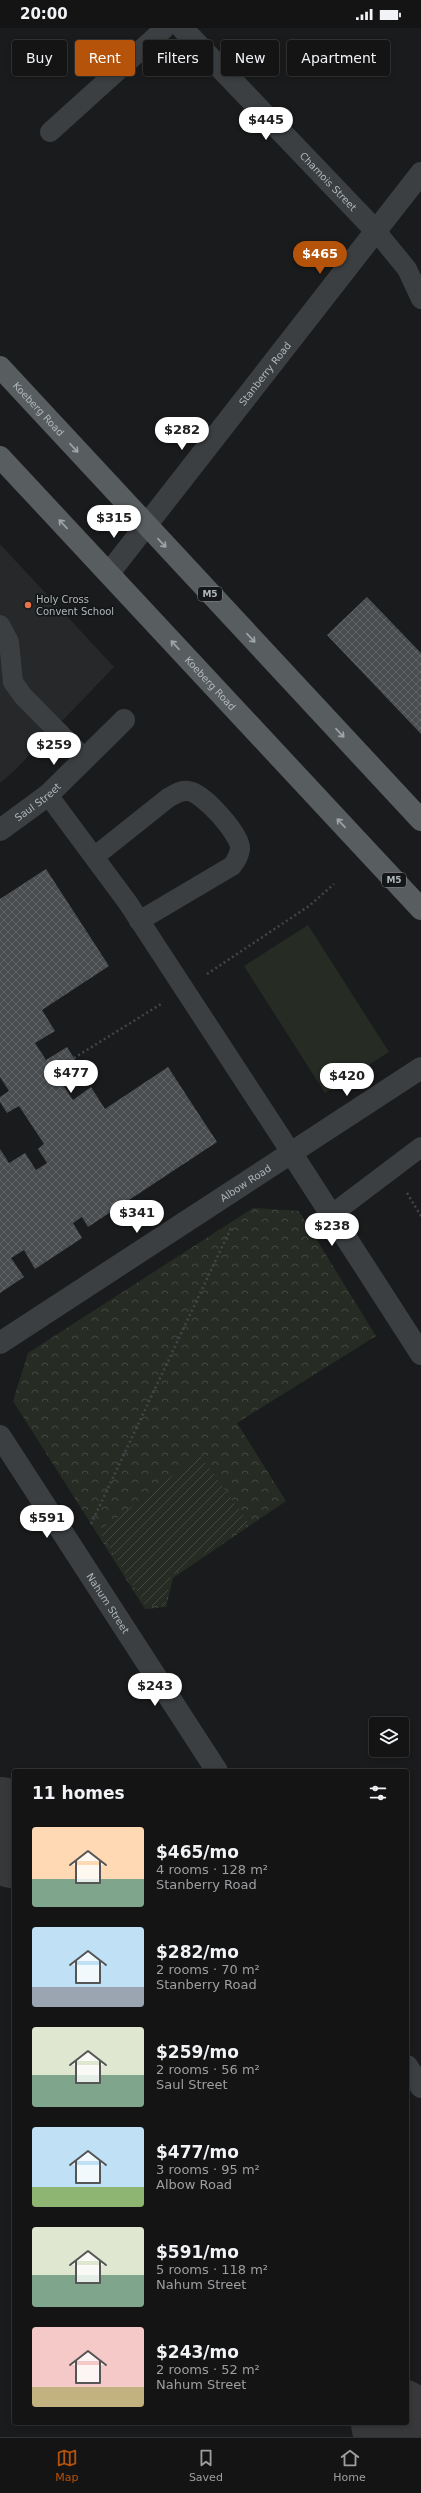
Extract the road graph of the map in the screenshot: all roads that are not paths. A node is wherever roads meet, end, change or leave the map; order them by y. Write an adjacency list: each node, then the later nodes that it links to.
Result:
1 (165, 28): 3 (lane)
2 (182, 28): 5 (street, Chamois Street)
3 (50, 132)
4 (421, 173): 5 (street, Stanberry Road)
5 (376, 231): 6 (lane); 9 (street, Stanberry Road)
6 (421, 298)
7 (0, 367): 9 (main road, Koeberg Road / M5, one-way to 9)
8 (0, 457): 10 (main road, Koeberg Road / M5, one-way to 8)
9 (146, 525): 10 (street, Stanberry Road); 15 (main road, Koeberg Road / M5, one-way to 15)
10 (109, 573): 18 (main road, Koeberg Road / M5, one-way to 10)
11 (0, 625): 13 (lane)
12 (124, 720): 13 (street, Saul Street)
13 (85, 759): 14 (street, Saul Street)
14 (48, 795): 16 (street, Saul Street); 17 (lane)
15 (421, 820)
16 (0, 830)
17 (94, 857): 19 (lane); 19 (lane)
18 (421, 909)
19 (139, 921): 22 (lane)
20 (421, 1068): 22 (street, Albow Road)
21 (421, 1147): 23 (lane)
22 (292, 1154): 23 (street); 24 (street, Albow Road)
23 (331, 1215): 25 (street)
24 (0, 1343)
25 (421, 1354)
26 (0, 1436): 27 (street, Nahum Street)
27 (216, 1769)
28 (409, 2069): 29 (street)
29 (421, 2087)

